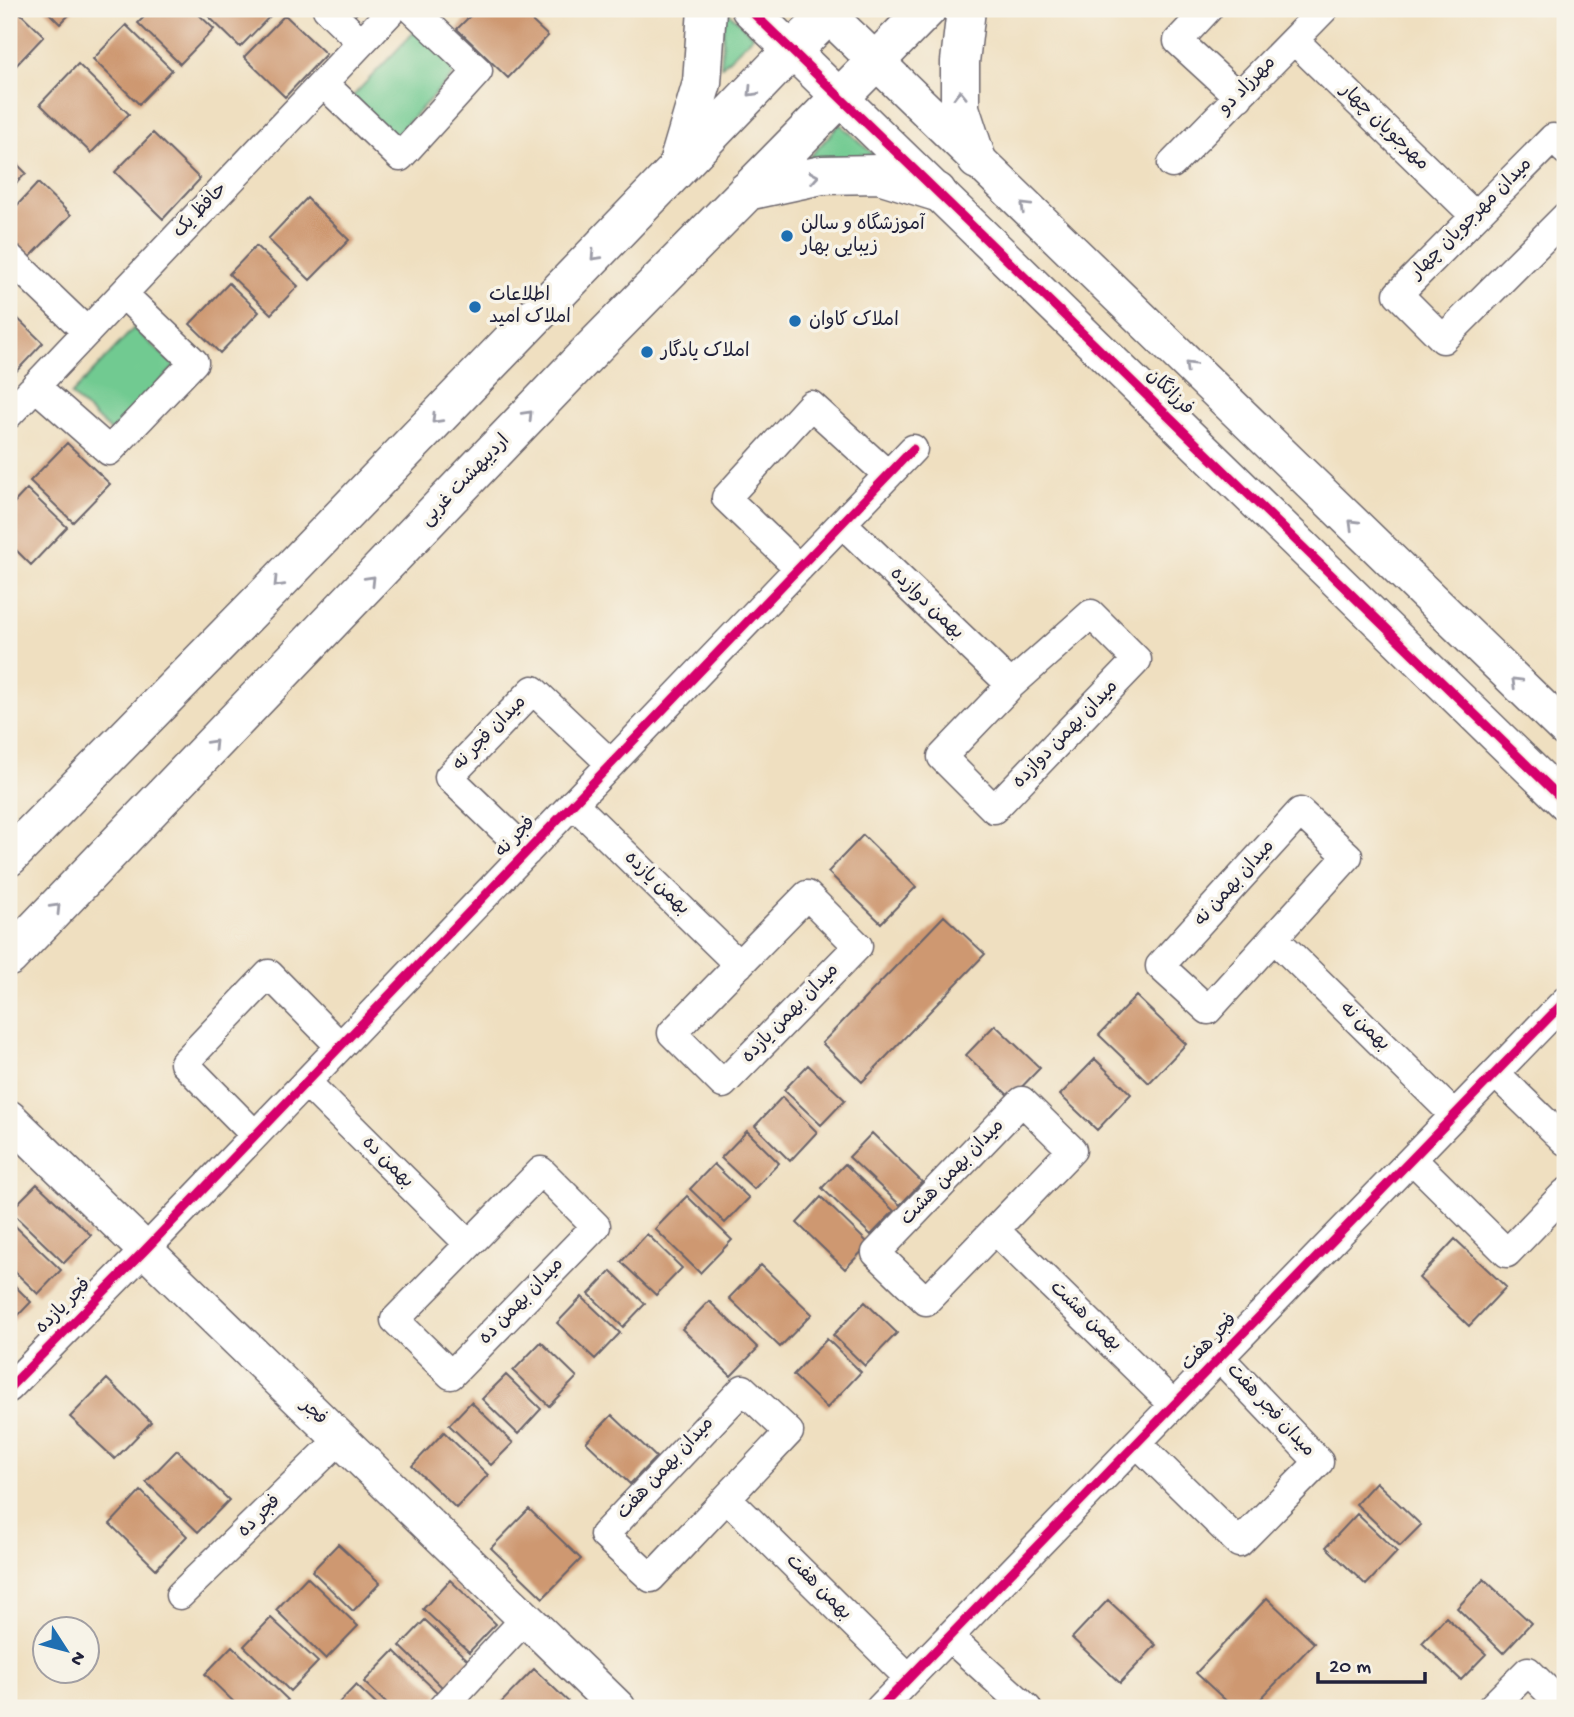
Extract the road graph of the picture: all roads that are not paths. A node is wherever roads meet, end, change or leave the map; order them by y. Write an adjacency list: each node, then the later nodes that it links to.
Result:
1 (327, 9): 12 (street)
2 (393, 9): 12 (street, حافظ یک)
3 (412, 9): 15 (street)
4 (707, 9): 21 (main road)
5 (749, 9): 13 (street, فرزانگان)
6 (927, 9): 14 (main road, اردیبهشت غربی)
7 (966, 9): 19 (main road, one-way to 7)
8 (1208, 9): 16 (street)
9 (1324, 9): 11 (street, مهرزاد دو)
10 (828, 11): 13 (main road); 14 (street, فرزانگان)
11 (1294, 40): 16 (street, مهرزاد دو); 24 (street, مهرجویان چهار)
12 (361, 43): 15 (street, حافظ یک)
13 (792, 50): 17 (street, فرزانگان); 21 (main road, one-way to 21)
14 (877, 62): 17 (main road, اردیبهشت غربی); 19 (street, فرزانگان)
15 (323, 83): 27 (street, حافظ یک)
16 (1239, 97): 20 (street, مهرزاد دو)
17 (841, 98): 22 (main road, اردیبهشت غربی); 23 (street, فرزانگان)
18 (1565, 150): 24 (street, میدان مهرجویان چهار)
19 (976, 160): 36 (street, فرزانگان, one-way to 19)
20 (1172, 164)
21 (675, 173): 41 (main road, one-way to 41)
22 (747, 191): 23 (main road, one-way to 23); 43 (main road, اردیبهشت غربی, one-way to 22)
23 (937, 192): 38 (street, فرزانگان)
24 (1475, 216): 25 (street, میدان مهرجویان چهار)
25 (1565, 218)
26 (9, 257): 28 (street)
27 (123, 294): 28 (street, حافظ یک); 29 (street)
28 (87, 332): 29 (street, حافظ یک)
29 (35, 386): 30 (street, حافظ یک)
30 (9, 414)
31 (913, 449): 32 (street, فجر نه)
32 (888, 475): 33 (street, فجر نه); 34 (street)
33 (842, 523): 34 (street, فجر نه); 35 (street, بهمن دوازده)
34 (799, 568): 37 (street, فجر نه)
35 (1011, 685): 35 (street, میدان بهمن دوازده)
36 (1565, 729)
37 (611, 764): 39 (street, فجر نه); 40 (street, میدان فجر نه)
38 (1565, 802)
39 (573, 803): 40 (street, فجر نه); 44 (street, بهمن یازده)
40 (527, 852): 46 (street, فجر نه)
41 (9, 857)
42 (1273, 938): 42 (street, میدان بهمن نه); 49 (street, بهمن نه)
43 (9, 957)
44 (739, 965): 44 (street, میدان بهمن یازده)
45 (1565, 1001): 47 (street, فجر هفت)
46 (340, 1046): 48 (street, فجر نه); 51 (street)
47 (1495, 1073): 49 (street, فجر هفت); 52 (street)
48 (306, 1082): 51 (street, فجر نه); 56 (street, بهمن ده)
49 (1454, 1115): 53 (street, فجر هفت)
50 (9, 1118): 57 (street, فجر)
51 (255, 1135): 57 (street, فجر نه)
52 (1565, 1141)
53 (1412, 1159): 54 (street); 58 (street, فجر هفت)
54 (1565, 1193)
55 (995, 1230): 55 (street, میدان بهمن هشت); 60 (street, بهمن هشت)
56 (469, 1244): 56 (street, میدان بهمن ده)
57 (145, 1250): 59 (street, فجر یازده); 61 (street, فجر)
58 (1220, 1358): 60 (street, فجر هفت); 62 (street, میدان فجر هفت)
59 (9, 1388)
60 (1174, 1405): 62 (street, فجر هفت)
61 (340, 1438): 64 (street, فجر ده); 65 (street, فجر)
62 (1137, 1443): 66 (street, فجر هفت)
63 (727, 1498): 63 (street, میدان بهمن هفت); 67 (street, بهمن هفت)
64 (180, 1595)
65 (525, 1619): 68 (street); 69 (street, فجر)
66 (949, 1637): 67 (street, فجر هفت); 71 (street)
67 (909, 1678): 70 (street, فجر هفت)
68 (442, 1708)
69 (618, 1708)
70 (880, 1708)
71 (1027, 1708)
72 (1491, 1708): 73 (street)
73 (1565, 1708)

